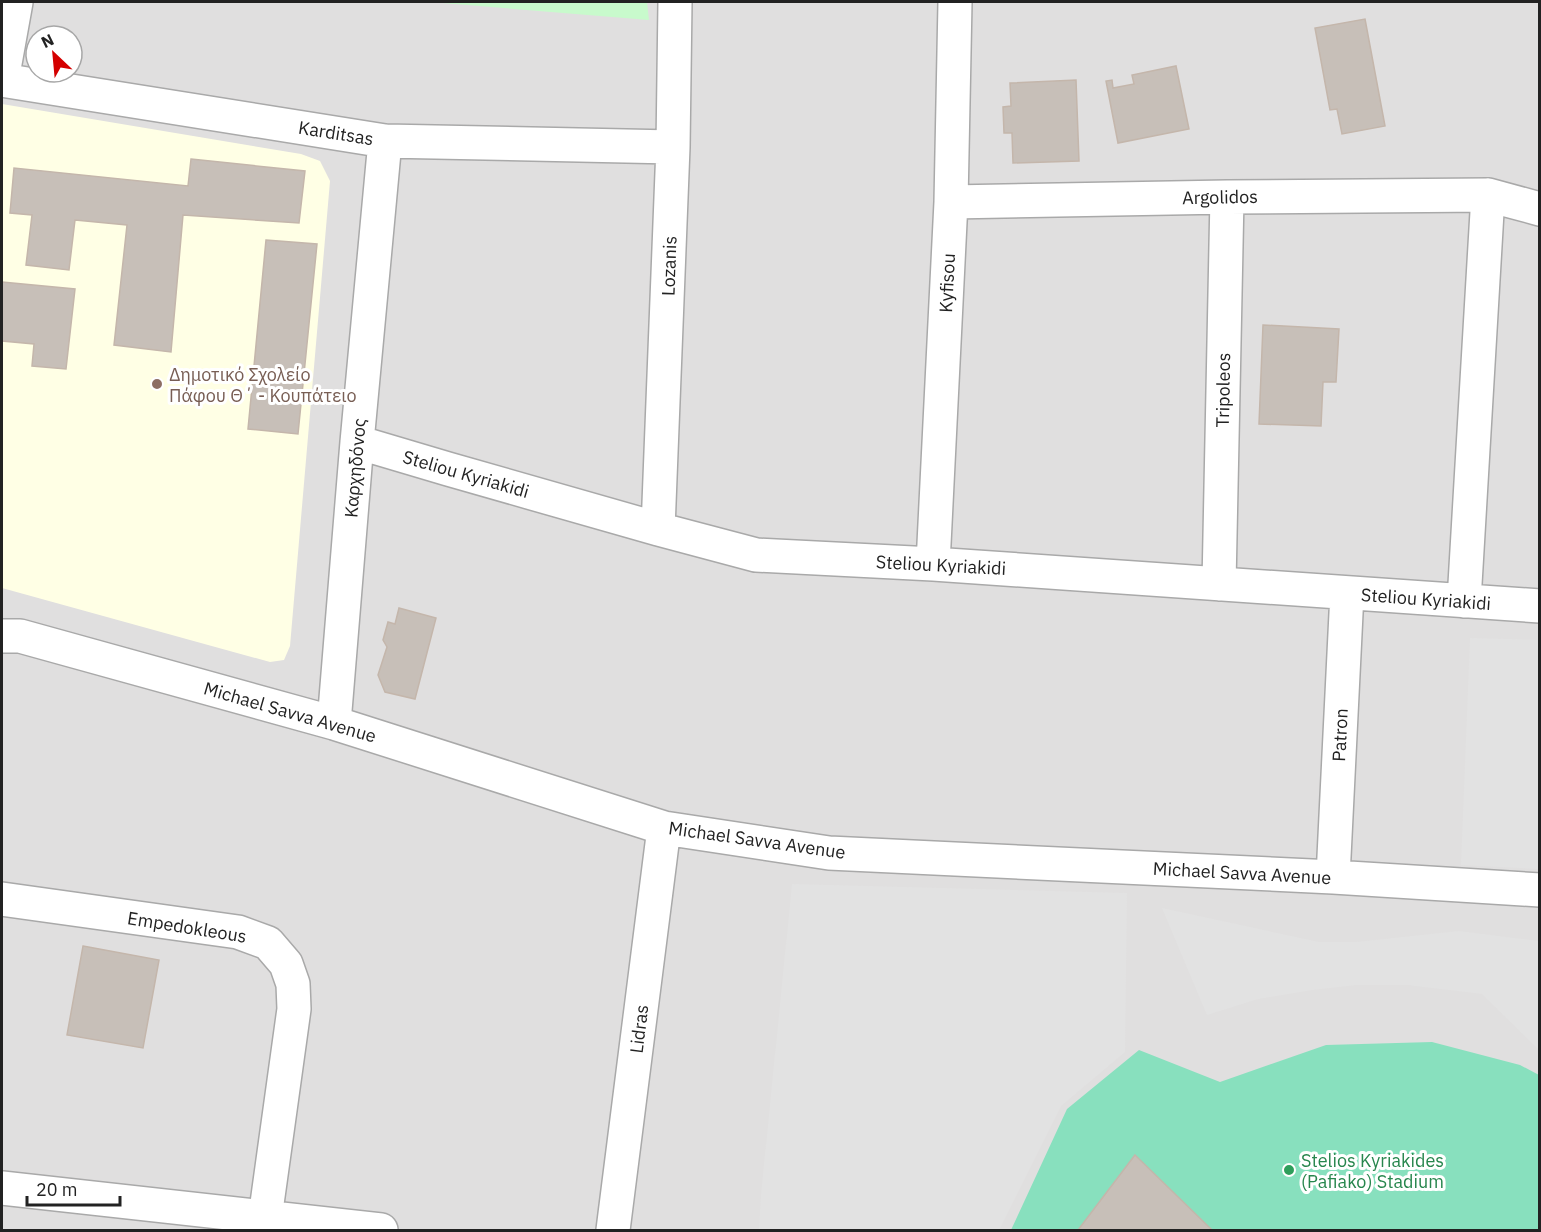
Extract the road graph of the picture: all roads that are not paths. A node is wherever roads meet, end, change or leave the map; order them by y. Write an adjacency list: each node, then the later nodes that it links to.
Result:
1 (16, 2): 4 (street)
2 (675, 2): 6 (street, Lozanis)
3 (955, 2): 9 (street, Kyfisou)
4 (2, 80): 5 (street, Karditsas)
5 (385, 141): 6 (street, Karditsas); 11 (street, Καρχηδόνος)
6 (674, 147): 12 (street, Lozanis)
7 (1488, 195): 8 (street, Argolidos); 10 (street, Argolidos); 16 (street)
8 (1227, 197): 9 (street, Argolidos); 14 (street, Tripoleos)
9 (951, 202): 13 (street, Kyfisou)
10 (1539, 209)
11 (357, 442): 12 (street, Steliou Kyriakidi); 19 (street, Καρχηδόνος)
12 (658, 530): 13 (street, Steliou Kyriakidi)
13 (933, 564): 14 (street, Steliou Kyriakidi)
14 (1219, 584): 15 (street, Steliou Kyriakidi)
15 (1347, 593): 16 (street, Steliou Kyriakidi); 21 (street, Patron)
16 (1464, 602): 17 (street, Steliou Kyriakidi)
17 (1539, 606)
18 (2, 636): 19 (street, Michael Savva Avenue)
19 (334, 723): 20 (street, Michael Savva Avenue)
20 (664, 828): 21 (street, Michael Savva Avenue); 27 (street, Lidras)
21 (1333, 877): 22 (street, Michael Savva Avenue)
22 (1539, 890)
23 (2, 899): 25 (street, Empedokleous)
24 (2, 1188): 25 (street)
25 (265, 1218): 26 (street)
26 (381, 1230)
27 (613, 1230)

